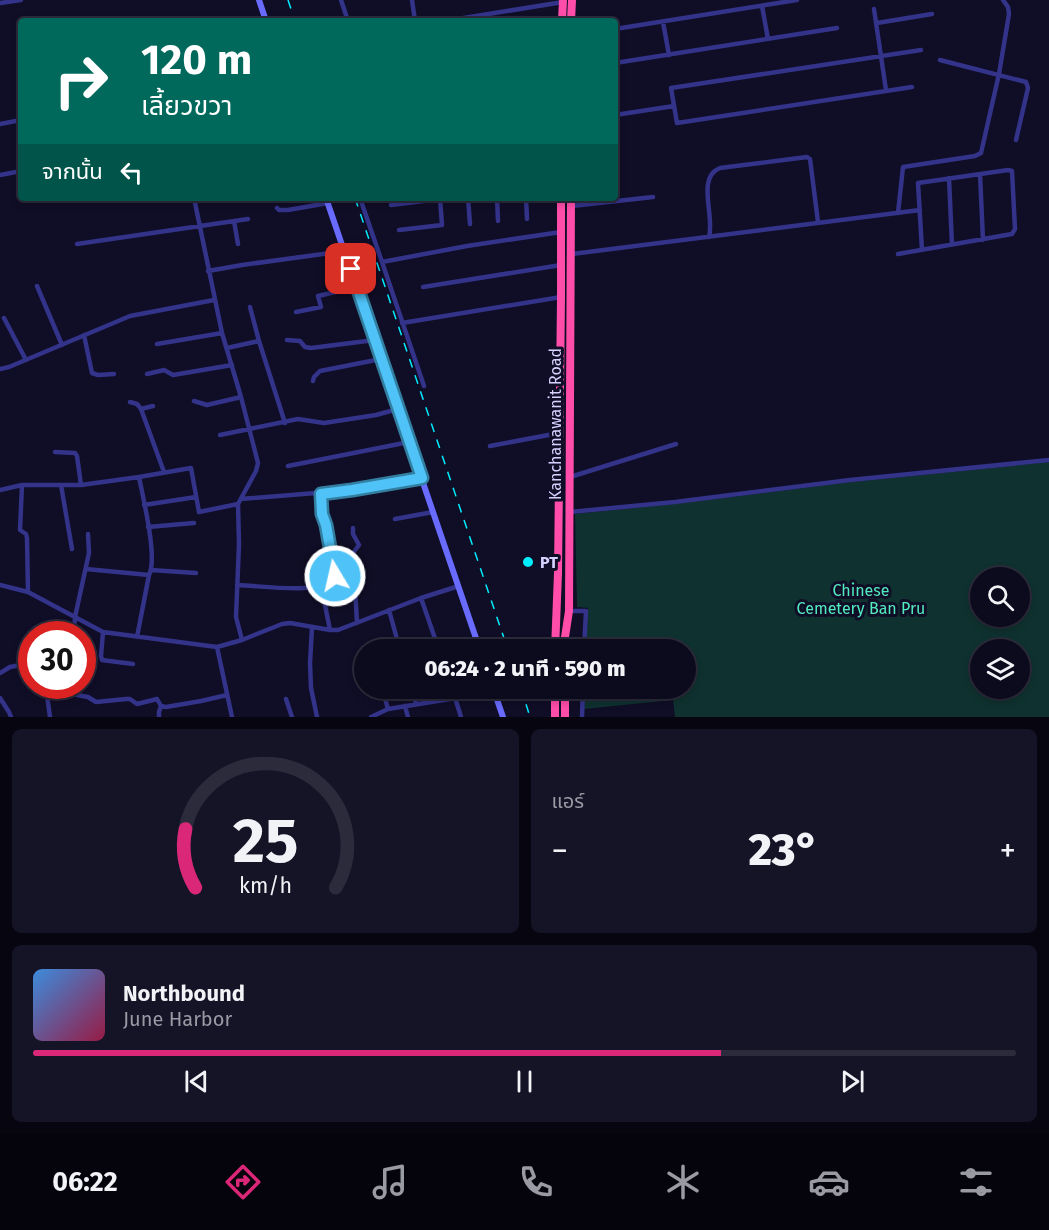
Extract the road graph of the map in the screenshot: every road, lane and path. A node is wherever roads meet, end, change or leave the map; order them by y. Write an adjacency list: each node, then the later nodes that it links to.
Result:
1 (21, 0): 9 (street)
2 (259, 0): 13 (street)
3 (341, 0): 14 (street)
4 (412, 0): 15 (street)
5 (574, 0): 18 (highway)
6 (797, 0): 10 (street)
7 (1003, 0): 29 (street)
8 (563, 1): 16 (street); 17 (highway)
9 (0, 3)
10 (762, 6): 19 (street); 23 (street)
11 (874, 9): 20 (street)
12 (932, 14): 20 (street)
13 (265, 18)
14 (347, 18)
15 (415, 18)
16 (463, 18)
17 (562, 18)
18 (571, 18)
19 (663, 22): 22 (street); 25 (street)
20 (876, 23): 26 (street)
21 (837, 28): 23 (street)
22 (618, 29)
23 (768, 39): 25 (street)
24 (921, 50): 26 (street)
25 (669, 55): 28 (street)
26 (881, 57): 31 (street); 32 (street)
27 (939, 60): 29 (street)
28 (618, 63)
29 (999, 74): 36 (street); 57 (street)
30 (912, 87): 31 (street)
31 (886, 90): 32 (street)
32 (674, 106): 33 (street)
33 (618, 115)
34 (18, 121): 35 (street)
35 (0, 124)
36 (1016, 140)
37 (18, 172): 39 (street)
38 (980, 174): 40 (street); 68 (street); 68 (street)
39 (0, 175)
40 (949, 178): 56 (street); 71 (street)
41 (653, 197): 42 (street)
42 (618, 199)
43 (195, 201): 64 (street)
44 (327, 201): 55 (street); 73 (street)
45 (361, 201): 76 (street)
46 (424, 201): 54 (street)
47 (440, 201): 65 (street)
48 (468, 201): 63 (street)
49 (496, 201): 61 (street)
50 (526, 201): 59 (street)
51 (561, 201): 66 (highway, Kanchanawanit Road)
52 (588, 201): 53 (street)
53 (572, 202): 74 (highway, Kanchanawanit Road)
54 (391, 205)
55 (277, 208)
56 (920, 210): 57 (street); 72 (street)
57 (898, 213): 62 (street)
58 (248, 219): 60 (street)
59 (527, 219)
60 (234, 221): 64 (street); 70 (street)
61 (498, 221)
62 (818, 222): 67 (street); 67 (street)
63 (470, 224)
64 (200, 226): 69 (street); 78 (street)
65 (399, 230)
66 (561, 232): 76 (street); 77 (highway, Kanchanawanit Road)
67 (709, 237): 74 (street)
68 (983, 240): 71 (street)
69 (77, 244)
70 (238, 244)
71 (952, 245): 72 (street)
72 (922, 250): 75 (street)
73 (345, 251): 78 (street); 81 (street)
74 (572, 254): 122 (highway, Kanchanawanit Road)
75 (898, 254)
76 (382, 262): 87 (street)
77 (561, 266): 80 (street); 82 (highway, Kanchanawanit Road)
78 (208, 271): 83 (street)
79 (38, 286): 94 (street)
80 (423, 287)
81 (357, 288): 85 (street); 92 (street)
82 (561, 297): 87 (street); 112 (highway, Kanchanawanit Road)
83 (214, 300): 88 (street); 89 (street)
84 (250, 308): 90 (street)
85 (296, 312)
86 (4, 318): 97 (street)
87 (402, 323): 103 (street)
88 (222, 333): 93 (street); 95 (street)
89 (84, 335): 94 (street); 100 (street)
90 (259, 340): 95 (street); 110 (street)
91 (287, 340): 92 (street)
92 (375, 340): 96 (street)
93 (157, 344)
94 (62, 345): 97 (street)
95 (227, 348): 98 (street)
96 (381, 359): 102 (street); 108 (street)
97 (26, 360): 99 (street)
98 (232, 365): 101 (street); 104 (street)
99 (0, 369)
100 (114, 374)
101 (147, 374)
102 (313, 381)
103 (424, 386)
104 (241, 397): 105 (street); 111 (street)
105 (194, 401)
106 (130, 402): 109 (street)
107 (153, 406): 109 (street)
108 (398, 409): 110 (street); 114 (street)
109 (142, 410): 120 (street)
110 (285, 423): 111 (street)
111 (250, 429): 113 (street); 130 (street)
112 (559, 433): 116 (street); 161 (highway, Kanchanawanit Road)
113 (220, 435)
114 (409, 442): 119 (street); 123 (street)
115 (676, 444): 122 (street)
116 (490, 446)
117 (56, 452): 126 (street)
118 (1049, 460): 133 (street)
119 (288, 466)
120 (164, 472): 121 (street); 129 (street)
121 (139, 477): 126 (street); 131 (street)
122 (570, 477): 133 (highway, Kanchanawanit Road)
123 (422, 478): 128 (street); 132 (street)
124 (22, 485): 125 (street); 127 (street); 147 (street)
125 (61, 485): 126 (street); 139 (street)
126 (81, 485)
127 (0, 490)
128 (321, 494): 130 (street); 145 (street)
129 (196, 497): 130 (street); 131 (street)
130 (239, 502): 144 (street)
131 (144, 505): 136 (street)
132 (433, 512): 134 (street); 146 (street)
133 (570, 512): 150 (highway, Kanchanawanit Road)
134 (395, 519)
135 (194, 523): 136 (street)
136 (148, 527): 141 (street)
137 (353, 528): 153 (street)
138 (88, 534): 140 (street)
139 (72, 549)
140 (86, 569): 141 (street); 151 (street)
141 (150, 573): 142 (street); 157 (street)
142 (196, 573)
143 (0, 585): 147 (street)
144 (237, 585): 145 (street); 164 (street)
145 (321, 585): 155 (street)
146 (459, 586): 148 (street); 160 (street)
147 (28, 592): 151 (street)
148 (422, 598): 149 (street); 159 (street)
149 (389, 610): 153 (street); 158 (street)
150 (568, 611): 162 (highway, Kanchanawanit Road); 163 (street)
151 (75, 617): 152 (street); 156 (street)
152 (75, 621)
153 (357, 623): 155 (street)
154 (312, 627): 155 (street); 164 (street); 191 (street)
155 (330, 630)
156 (103, 632): 157 (street); 166 (street)
157 (137, 637): 165 (street)
158 (397, 639)
159 (435, 639)
160 (476, 639)
161 (555, 639)
162 (565, 639)
163 (585, 639)
164 (242, 640): 165 (street)
165 (216, 647): 169 (street)
166 (133, 664)
167 (18, 666): 168 (street)
168 (0, 673)
169 (227, 695): 183 (street); 189 (street)
170 (0, 698): 186 (street)
171 (48, 699): 187 (street)
172 (91, 699): 183 (street)
173 (286, 699): 190 (street)
174 (385, 699): 185 (street)
175 (415, 699): 182 (street)
176 (449, 699): 182 (street)
177 (456, 699): 194 (street)
178 (497, 699): 195 (street)
179 (555, 699): 196 (highway)
180 (565, 699): 197 (highway)
181 (583, 699): 198 (street)
182 (416, 704): 184 (street)
183 (161, 706): 188 (street)
184 (405, 706): 185 (street); 193 (street)
185 (388, 709): 192 (street)
186 (11, 717)
187 (50, 717)
188 (159, 717)
189 (232, 717)
190 (292, 717)
191 (317, 717)
192 (371, 717)
193 (408, 717)
194 (461, 717)
195 (503, 717)
196 (555, 717)
197 (565, 717)
198 (582, 717)

